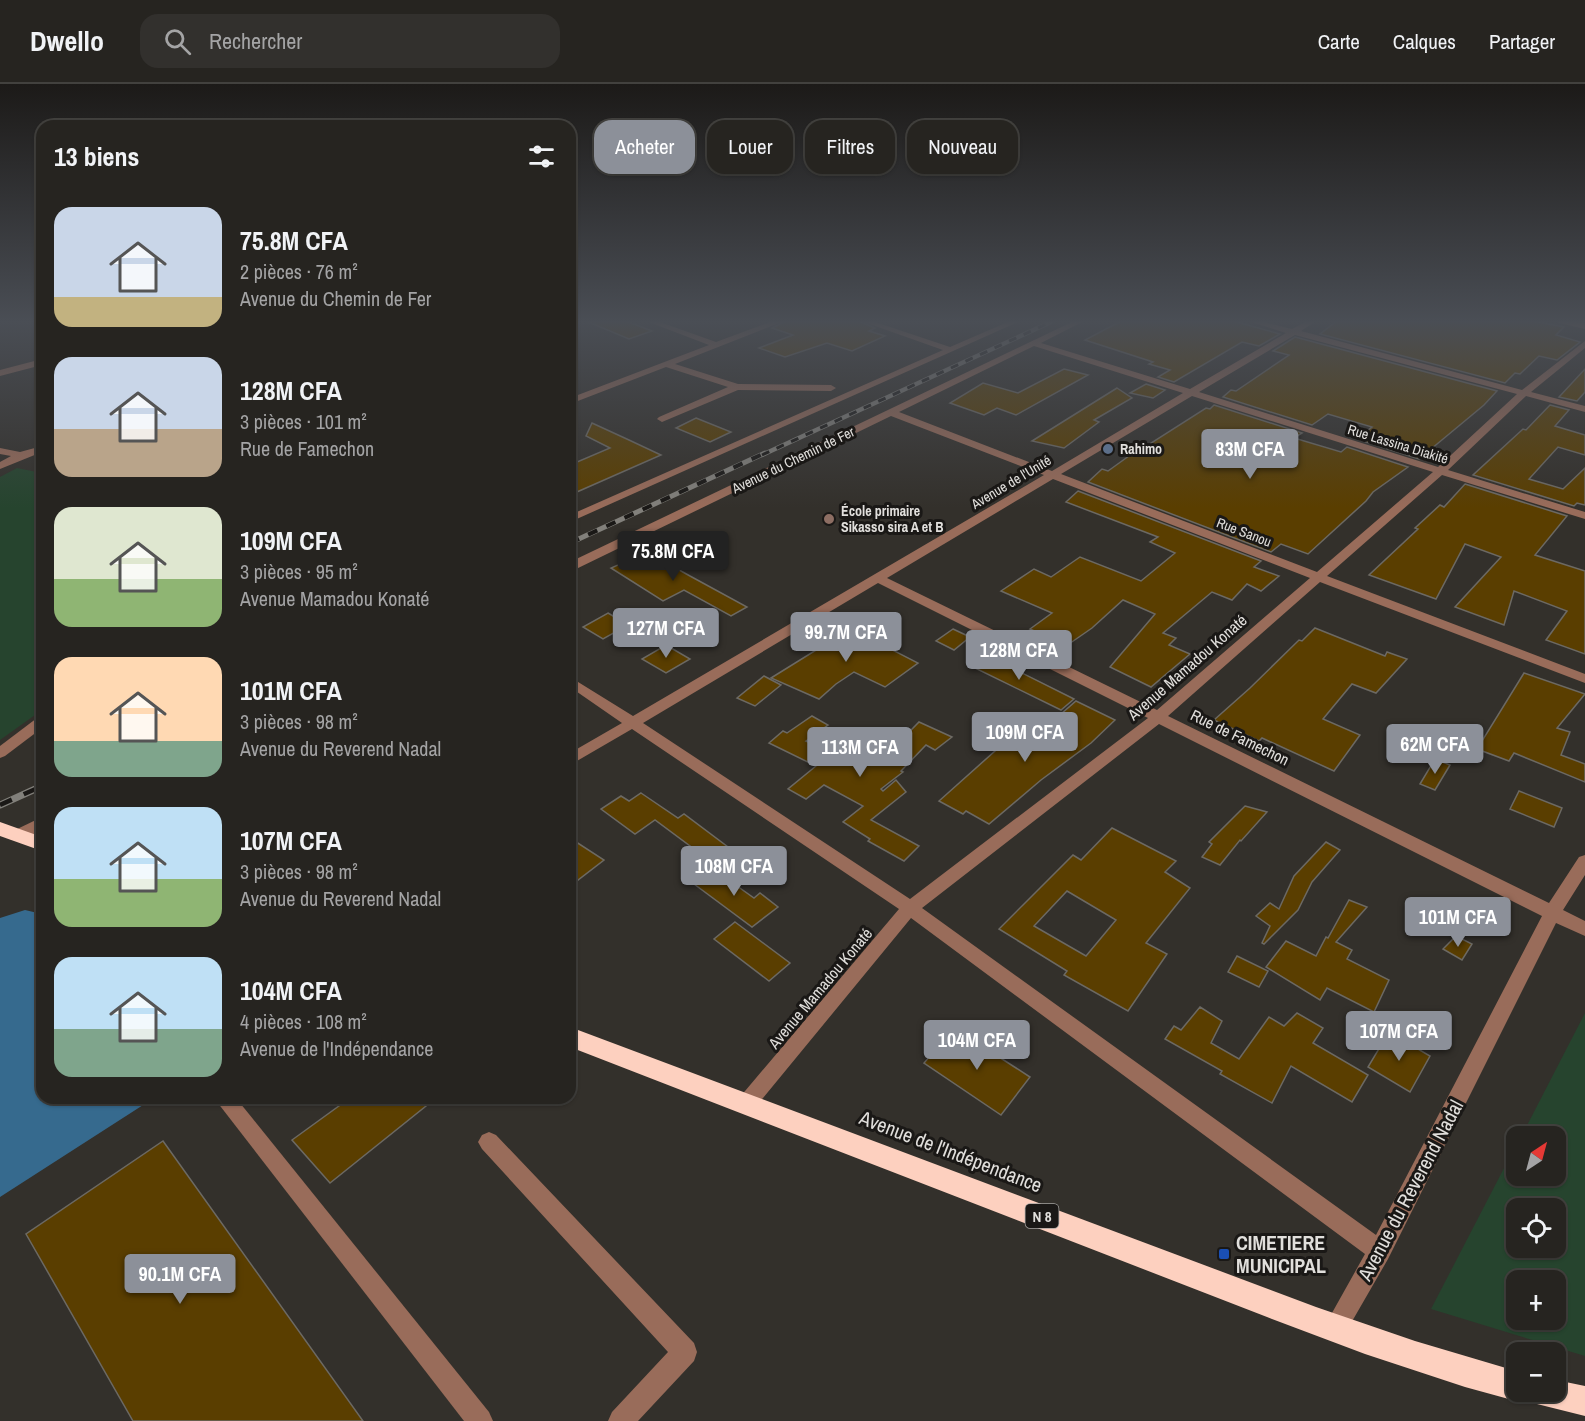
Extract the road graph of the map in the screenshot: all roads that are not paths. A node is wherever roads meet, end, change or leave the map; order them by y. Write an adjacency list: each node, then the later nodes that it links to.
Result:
1 (614, 383): 13 (street)
2 (726, 383): 9 (street)
3 (876, 383): 24 (street)
4 (951, 383): 15 (street, Avenue du Chemin de Fer)
5 (1161, 383): 11 (street, Rue Lassina Diakité)
6 (1208, 383): 11 (street, Avenue de l'Unité)
7 (1488, 383): 12 (street)
8 (1536, 383): 12 (street, Avenue Mamadou Konaté)
9 (737, 387): 10 (street); 16 (street)
10 (831, 388)
11 (1192, 393): 22 (street, Rue Lassina Diakité); 23 (street, Avenue de l'Unité)
12 (1524, 393): 14 (street); 22 (street, Avenue Mamadou Konaté)
13 (576, 398)
14 (1585, 409)
15 (892, 413): 23 (street, Rue Sanou); 26 (street, Avenue du Chemin de Fer)
16 (662, 419)
17 (0, 451): 19 (street)
18 (36, 451): 19 (street)
19 (22, 455): 20 (street); 21 (street)
20 (36, 458)
21 (0, 466)
22 (1440, 471): 25 (street, Rue Lassina Diakité); 27 (street, Avenue Mamadou Konaté)
23 (1053, 475): 27 (street, Rue Sanou); 28 (street, Avenue de l'Unité)
24 (576, 516)
25 (1585, 516)
26 (576, 564)
27 (1319, 577): 29 (street, Rue Sanou); 31 (street, Avenue Mamadou Konaté)
28 (879, 578): 31 (street, Rue de Famechon); 32 (street, Avenue de l'Unité)
29 (1585, 679)
30 (576, 685): 32 (street)
31 (1158, 717): 40 (street, Avenue Mamadou Konaté); 41 (street, Rue de Famechon)
32 (632, 724): 35 (street, Avenue de l'Unité); 40 (street)
33 (36, 727): 34 (street)
34 (0, 753)
35 (576, 757)
36 (36, 825): 37 (street)
37 (9, 832): 38 (highway)
38 (36, 842)
39 (1585, 861): 41 (street, Avenue du Reverend Nadal)
40 (910, 908): 44 (street, Avenue Mamadou Konaté); 47 (street)
41 (1553, 912): 42 (street, Rue de Famechon); 47 (street, Avenue du Reverend Nadal)
42 (1585, 928)
43 (576, 1039): 44 (highway, Avenue de l'Indépendance / N 8)
44 (747, 1103): 48 (highway, Avenue de l'Indépendance / N 8)
45 (229, 1104): 52 (street)
46 (489, 1142): 53 (street)
47 (1380, 1251): 48 (street, Avenue du Reverend Nadal)
48 (1335, 1329): 49 (highway, Avenue de l'Indépendance / N 8)
49 (1506, 1383)
50 (1566, 1397): 51 (highway)
51 (1585, 1401)
52 (480, 1421)
53 (621, 1421)

